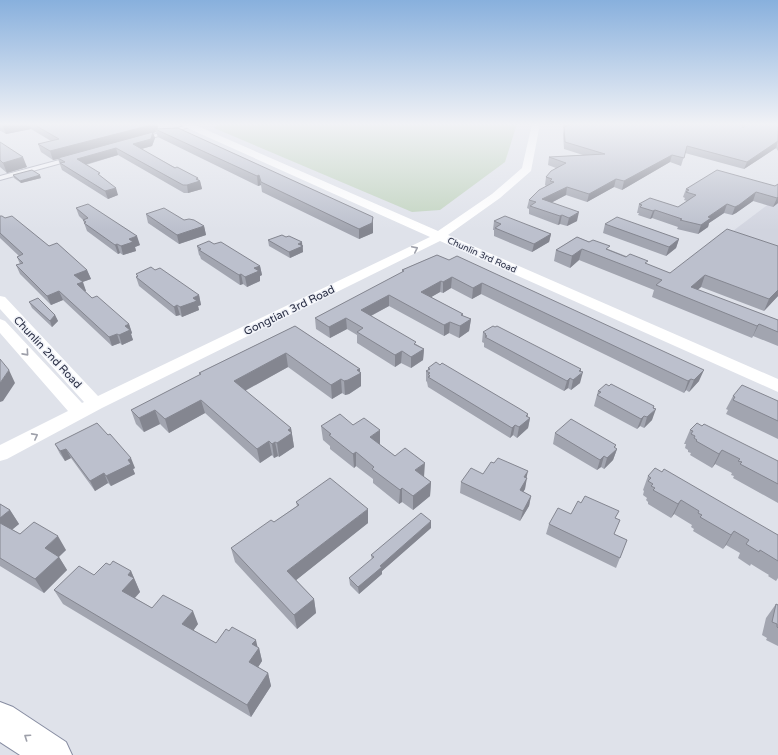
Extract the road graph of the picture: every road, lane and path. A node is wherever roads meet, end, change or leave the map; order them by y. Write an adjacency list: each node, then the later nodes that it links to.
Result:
1 (69, 159): 5 (street)
2 (272, 159): 6 (street, Chunlin 3rd Road)
3 (520, 159): 6 (street, Gongtian 3rd Road)
4 (529, 159): 6 (street, Gongtian 3rd Road)
5 (0, 178)
6 (436, 232): 9 (street, Chunlin 3rd Road); 10 (street, Chunlin 3rd Road); 11 (street, Gongtian 3rd Road)
7 (0, 300): 11 (street, Chunlin 2nd Road)
8 (0, 324): 12 (street, Chunlin 2nd Road, one-way to 12)
9 (778, 376)
10 (778, 386)
11 (93, 400): 12 (street, Gongtian 3rd Road)
12 (77, 408): 13 (street, Gongtian 3rd Road); 14 (street, Gongtian 3rd Road, one-way to 12)
13 (0, 440)
14 (0, 454)
15 (0, 720): 16 (highway, one-way to 15)
16 (53, 755)

